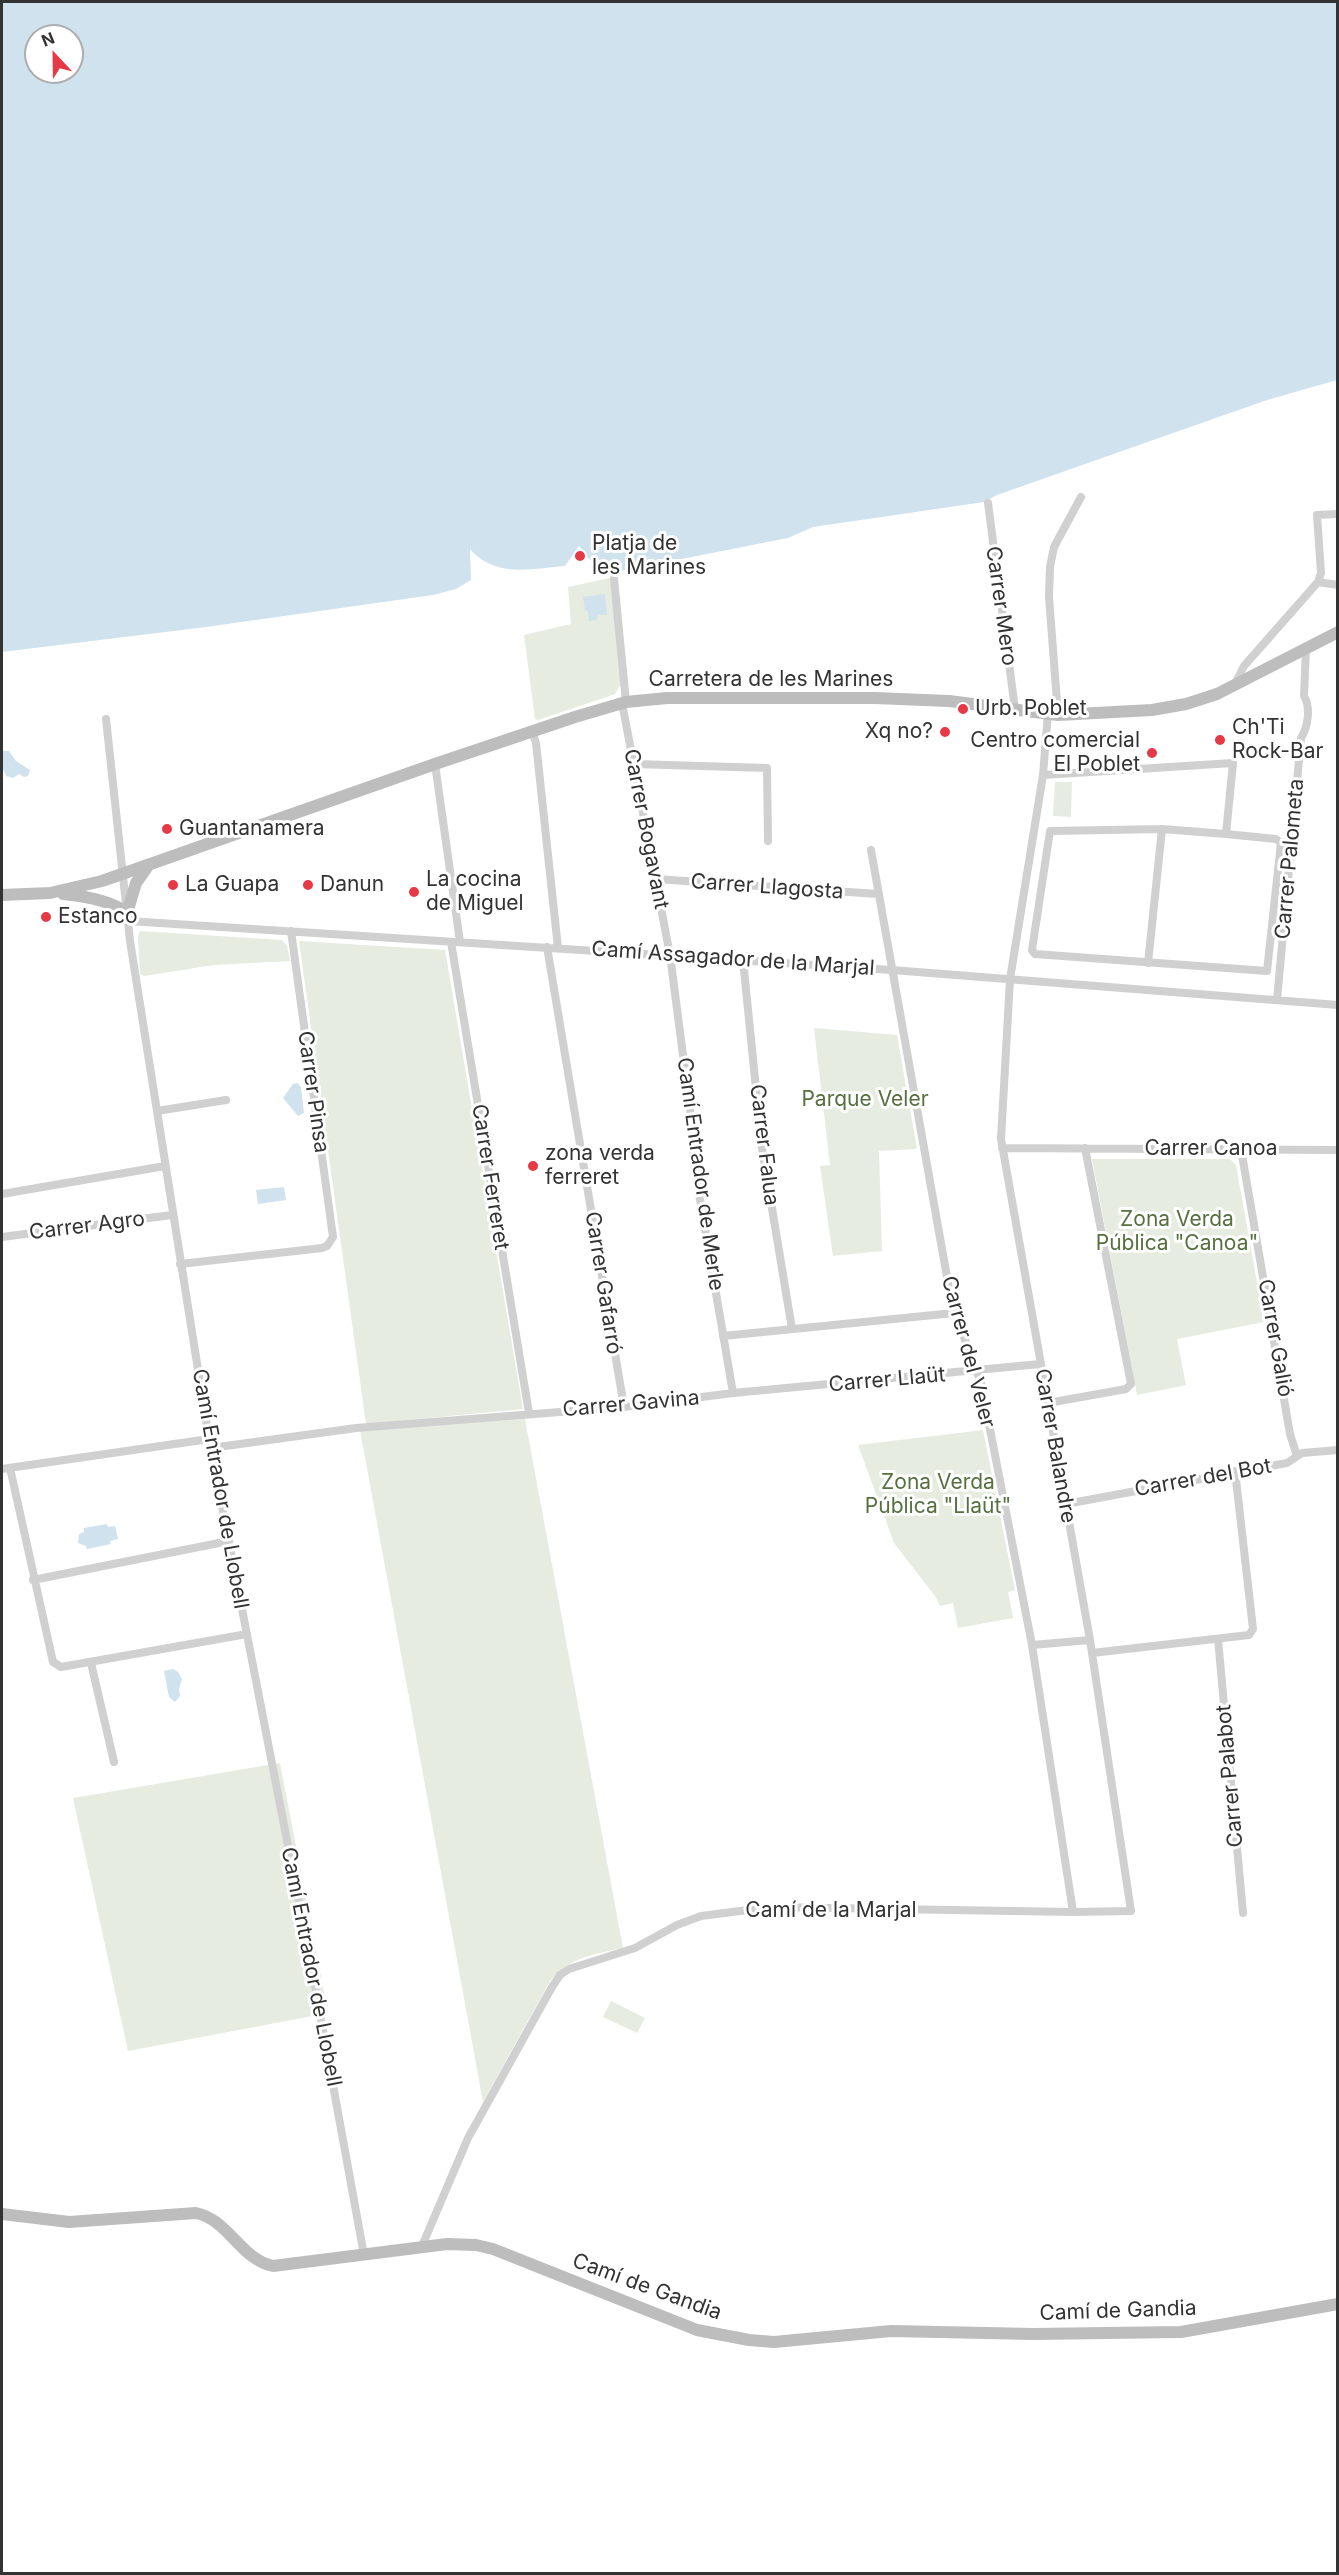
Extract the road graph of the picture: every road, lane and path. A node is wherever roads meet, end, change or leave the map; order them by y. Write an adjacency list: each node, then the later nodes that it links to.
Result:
1 (1081, 497): 12 (street, Carrer Balandre)
2 (988, 503): 11 (street, Carrer Mero)
3 (1338, 514): 5 (street)
4 (614, 579): 10 (street, Carrer Bogavant)
5 (1318, 582): 6 (street); 9 (street)
6 (1338, 585)
7 (1338, 632): 8 (main road, Carretera de les Marines)
8 (1306, 648): 9 (main road, Carretera de les Marines); 38 (street, Carrer Palometa)
9 (1234, 686): 12 (main road, Carretera de les Marines)
10 (624, 703): 11 (main road, Carretera de les Marines); 14 (main road, Carretera de les Marines); 16 (street, Carrer Bogavant)
11 (1015, 709): 12 (main road, Carretera de les Marines)
12 (1053, 714): 17 (street, Carrer Balandre)
13 (106, 719): 23 (street, Camí Entrador de Llobell)
14 (532, 731): 15 (main road, Carretera de les Marines); 32 (street)
15 (435, 764): 22 (main road, Carretera de les Marines); 30 (street, Carrer Ferreret)
16 (634, 765): 20 (street); 24 (street, Carrer Bogavant)
17 (1043, 775): 19 (street); 37 (street, Carrer Balandre)
18 (1162, 829): 19 (street); 35 (street); 35 (street)
19 (1226, 834): 35 (street)
20 (768, 841)
21 (871, 850): 26 (street, Carrer Llagosta)
22 (148, 865): 23 (main road, Carretera de les Marines); 28 (main road)
23 (122, 874): 25 (main road, Carretera de les Marines); 28 (street, Camí Entrador de Llobell)
24 (656, 879): 26 (street, Carrer Llagosta); 33 (street, Carrer Bogavant)
25 (50, 893): 27 (main road, Carretera de les Marines); 28 (main road)
26 (878, 894): 36 (street, Carrer Llagosta)
27 (2, 895)
28 (128, 917): 29 (street, Camí Assagador de la Marjal); 41 (street, Camí Entrador de Llobell)
29 (291, 931): 30 (street, Camí Assagador de la Marjal); 50 (street, Carrer Pinsa)
30 (455, 942): 31 (street, Camí Assagador de la Marjal); 59 (street, Carrer Ferreret)
31 (547, 947): 32 (street, Camí Assagador de la Marjal); 58 (street, Carrer Gafarró)
32 (558, 948): 33 (street, Camí Assagador de la Marjal)
33 (670, 955): 34 (street, Camí Assagador de la Marjal); 53 (street, Camí Entrador de Merle)
34 (743, 960): 36 (street, Camí Assagador de la Marjal); 52 (street, Carrer Falua)
35 (1148, 963)
36 (892, 970): 37 (street, Camí Assagador de la Marjal); 51 (street, Carrer del Veler)
37 (1010, 979): 38 (street, Camí Assagador de la Marjal); 42 (street, Carrer Balandre)
38 (1277, 1000): 39 (street, Camí Assagador de la Marjal)
39 (1338, 1005)
40 (226, 1100): 41 (street)
41 (157, 1111): 46 (street, Camí Entrador de Llobell)
42 (1002, 1148): 43 (street, Carrer Canoa); 54 (street, Carrer Balandre)
43 (1085, 1148): 44 (street, Carrer Canoa); 57 (street)
44 (1241, 1149): 45 (street, Carrer Canoa); 62 (street, Carrer Galió)
45 (1338, 1150)
46 (165, 1167): 47 (street); 48 (street, Camí Entrador de Llobell)
47 (2, 1194)
48 (172, 1215): 49 (street, Carrer Agro); 50 (street, Camí Entrador de Llobell)
49 (2, 1237)
50 (180, 1264): 60 (street, Camí Entrador de Llobell)
51 (954, 1313): 52 (street); 55 (street, Carrer del Veler)
52 (792, 1329): 53 (street)
53 (723, 1336): 56 (street, Camí Entrador de Merle)
54 (1040, 1364): 55 (street, Carrer Llaüt); 57 (street, Carrer Balandre)
55 (976, 1372): 56 (street, Carrer Llaüt); 71 (street, Carrer del Veler)
56 (733, 1394): 58 (street, Carrer Gavina)
57 (1048, 1403): 65 (street, Carrer Balandre)
58 (624, 1407): 59 (street, Carrer Gavina)
59 (529, 1413): 60 (street, Carrer Gavina)
60 (210, 1444): 63 (street, Carrer Gavina); 66 (street, Camí Entrador de Llobell)
61 (1338, 1450): 62 (street, Carrer del Bot)
62 (1297, 1456): 64 (street, Carrer del Bot)
63 (6, 1468): 67 (street)
64 (1235, 1471): 65 (street, Carrer del Bot); 69 (street)
65 (1066, 1504): 70 (street, Carrer Balandre)
66 (229, 1541): 67 (street); 68 (street, Camí Entrador de Llobell)
67 (33, 1580): 73 (street)
68 (247, 1634): 73 (street); 80 (street, Camí Entrador de Llobell)
69 (1218, 1639): 72 (street); 77 (street, Carrer Palabot)
70 (1090, 1640): 71 (street); 72 (street, Carrer Balandre)
71 (1032, 1645): 76 (street, Carrer del Veler)
72 (1092, 1653): 75 (street, Carrer Balandre)
73 (91, 1663): 74 (street)
74 (114, 1762)
75 (1131, 1911): 76 (street, Camí de la Marjal)
76 (1072, 1912): 79 (street, Camí de la Marjal)
77 (1243, 1913)
78 (2, 2214): 80 (main road, Camí de Gandia)
79 (422, 2246): 80 (main road, Camí de Gandia); 81 (main road, Camí de Gandia)
80 (364, 2255)
81 (1338, 2304)

